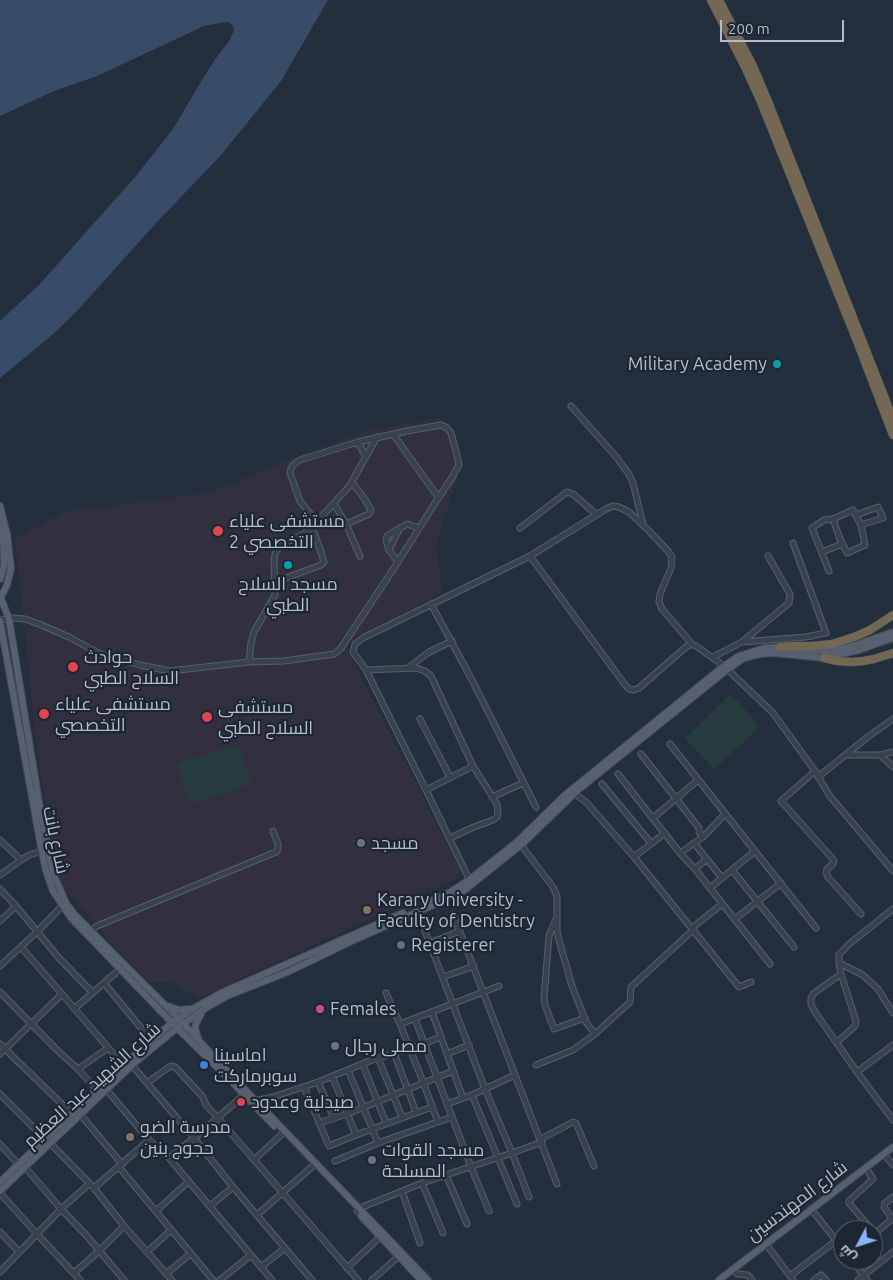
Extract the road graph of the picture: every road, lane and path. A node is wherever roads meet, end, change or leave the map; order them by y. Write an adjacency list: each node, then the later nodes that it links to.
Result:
1 (711, 0): 6 (highway)
2 (719, 0): 4 (highway)
3 (571, 406): 19 (street)
4 (893, 419)
5 (393, 434): 7 (street); 11 (street); 11 (street)
6 (893, 435)
7 (377, 437): 8 (street); 9 (street)
8 (358, 442): 9 (street); 17 (street)
9 (366, 457): 10 (street)
10 (352, 482): 12 (street); 18 (street)
11 (438, 497): 22 (street)
12 (334, 504): 17 (street); 18 (street)
13 (0, 508): 32 (main road); 34 (main road)
14 (597, 515): 19 (street); 23 (street); 28 (street)
15 (856, 515): 16 (street); 20 (street); 20 (street)
16 (833, 519): 25 (street); 26 (street)
17 (317, 522): 21 (street)
18 (346, 524): 27 (street)
19 (643, 525): 43 (street)
20 (861, 525): 25 (street)
21 (312, 527): 33 (street); 33 (street)
22 (419, 528): 30 (street); 30 (street)
23 (520, 528)
24 (793, 543): 42 (street)
25 (842, 544): 26 (street)
26 (822, 552): 31 (street)
27 (360, 556)
28 (530, 556): 35 (street); 43 (street)
29 (768, 556): 42 (street)
30 (398, 562): 48 (street)
31 (829, 571)
32 (0, 579)
33 (275, 582): 48 (street)
34 (0, 597): 37 (main road, شارع بانت)
35 (431, 604): 41 (street); 51 (street)
36 (893, 615): 44 (highway)
37 (9, 619): 38 (street, شارع بانت); 48 (street); 112 (main road, شارع بانت)
38 (0, 621): 82 (main road, شارع بانت)
39 (893, 632): 44 (main road)
40 (893, 638): 47 (main road)
41 (452, 641): 50 (street); 65 (street)
42 (742, 642): 46 (street)
43 (692, 644): 46 (street)
44 (780, 647): 49 (main road)
45 (893, 653): 47 (highway)
46 (713, 657): 49 (street)
47 (824, 658): 49 (main road)
48 (249, 662)
49 (726, 667): 62 (street); 68 (main road); 93 (main road)
50 (407, 669): 51 (street); 59 (street)
51 (366, 670): 67 (street)
52 (420, 719): 63 (street)
53 (893, 719): 57 (street)
54 (670, 744): 64 (street)
55 (893, 752): 58 (street)
56 (640, 754): 70 (street)
57 (845, 755): 58 (street); 62 (street)
58 (880, 755): 60 (street)
59 (473, 766): 63 (street); 69 (street)
60 (893, 767)
61 (618, 774): 73 (street)
62 (817, 774): 90 (street); 103 (street)
63 (450, 777): 67 (street)
64 (698, 780): 70 (street); 72 (street)
65 (522, 783): 69 (street); 71 (street)
66 (602, 784): 79 (street)
67 (426, 790): 77 (street)
68 (575, 794): 81 (main road); 85 (street)
69 (492, 797): 77 (street)
70 (676, 799): 73 (street); 76 (street)
71 (536, 807)
72 (725, 814): 76 (street); 83 (street)
73 (653, 818): 75 (street)
74 (273, 831): 112 (street)
75 (664, 833): 79 (street); 84 (street)
76 (703, 837): 80 (street)
77 (450, 838): 93 (street)
78 (0, 840): 86 (street)
79 (651, 843): 85 (street)
80 (694, 843): 84 (street); 87 (street)
81 (521, 845): 93 (main road); 104 (street)
82 (42, 851): 86 (street); 100 (main road, شارع بانت)
83 (755, 851): 89 (street); 94 (street)
84 (680, 853): 88 (street)
85 (634, 857): 108 (street)
86 (21, 860): 91 (street)
87 (707, 860): 88 (street); 92 (street)
88 (695, 869): 95 (street)
89 (732, 870): 92 (street); 97 (street)
90 (893, 871)
91 (0, 875)
92 (722, 878): 95 (street)
93 (471, 882): 113 (main road)
94 (780, 883): 97 (street); 107 (street)
95 (710, 888): 98 (street)
96 (0, 889): 99 (street)
97 (758, 901): 105 (street); 116 (street)
98 (722, 904): 105 (street); 108 (street)
99 (16, 906): 106 (street); 111 (street)
100 (62, 906): 111 (street); 112 (main road, شارع بانت)
101 (893, 909): 117 (street)
102 (453, 914): 110 (street)
103 (861, 914)
104 (557, 916): 139 (street); 139 (street)
105 (734, 919): 118 (street)
106 (0, 921)
107 (816, 928)
108 (692, 929): 124 (street); 144 (street)
109 (425, 931): 114 (street)
110 (460, 931): 114 (street); 120 (street)
111 (38, 932): 115 (street); 129 (street)
112 (88, 932): 121 (main road, شارع بانت); 133 (main road, شارع بانت)
113 (353, 938): 134 (main road); 135 (main road)
114 (430, 943): 123 (street)
115 (21, 947): 119 (street); 131 (street)
116 (794, 947)
117 (839, 963): 122 (street); 138 (street)
118 (770, 964)
119 (0, 966)
120 (474, 966): 123 (street); 127 (street)
121 (120, 969): 125 (street); 141 (main road, شارع بانت)
122 (841, 974): 149 (street); 149 (street)
123 (443, 977): 132 (street)
124 (751, 982)
125 (104, 983): 129 (street); 147 (street)
126 (499, 986): 127 (street)
127 (483, 991): 132 (street); 168 (street)
128 (0, 992): 142 (street)
129 (92, 992): 136 (street)
130 (386, 993): 143 (street)
131 (62, 994): 136 (street); 142 (street)
132 (453, 1003): 137 (street); 152 (street)
133 (164, 1004): 134 (main road); 141 (main road, شارع بانت)
134 (196, 1007): 141 (main road)
135 (206, 1008): 141 (main road); 148 (main road)
136 (74, 1009): 154 (street)
137 (432, 1012): 140 (street); 145 (street)
138 (893, 1013)
139 (585, 1018): 144 (street)
140 (415, 1019): 143 (street); 151 (street)
141 (178, 1023): 146 (main road, شارع الشهيد عبد العظيم); 147 (main road, شارع الشهيد عبد العظيم); 148 (main road)
142 (31, 1024): 156 (street); 164 (street)
143 (400, 1024): 155 (street)
144 (595, 1034): 163 (street)
145 (440, 1037): 151 (street); 159 (street)
146 (164, 1039): 148 (main road); 161 (main road, شارع الشهيد عبد العظيم)
147 (151, 1040): 161 (main road, شارع الشهيد عبد العظيم)
148 (196, 1041): 180 (main road); 184 (main road)
149 (837, 1042): 167 (street)
150 (0, 1044): 156 (street)
151 (424, 1044): 155 (street); 170 (street)
152 (469, 1045): 159 (street); 177 (street)
153 (893, 1045): 167 (street)
154 (108, 1048): 161 (street); 164 (street)
155 (409, 1048): 157 (street); 172 (street)
156 (5, 1049): 158 (street); 190 (street)
157 (394, 1053): 160 (street); 176 (street)
158 (0, 1054)
159 (447, 1054): 166 (street)
160 (378, 1058): 162 (street); 181 (street)
161 (128, 1064): 173 (street); 175 (main road, شارع الشهيد عبد العظيم); 178 (main road, شارع الشهيد عبد العظيم)
162 (363, 1065): 165 (street); 185 (street)
163 (536, 1065)
164 (78, 1069): 178 (street)
165 (348, 1070): 169 (street); 188 (street)
166 (453, 1071): 170 (street); 183 (street)
167 (857, 1072): 197 (street)
168 (515, 1075): 177 (street); 206 (street)
169 (332, 1076): 171 (street); 192 (street)
170 (437, 1077): 172 (street); 186 (street)
171 (318, 1082): 174 (street); 196 (street)
172 (423, 1082): 176 (street); 187 (street)
173 (147, 1083): 195 (street); 204 (street)
174 (304, 1086): 184 (street); 200 (street)
175 (106, 1089): 191 (main road, شارع الشهيد عبد العظيم); 205 (street)
176 (407, 1089): 181 (street); 189 (street)
177 (485, 1089): 182 (street); 211 (street)
178 (97, 1090): 190 (main road, شارع الشهيد عبد العظيم)
179 (0, 1094): 207 (street)
180 (244, 1095): 184 (main road); 195 (street)
181 (393, 1095): 185 (street); 193 (street)
182 (472, 1095): 183 (street); 214 (street)
183 (463, 1098): 186 (street)
184 (254, 1101): 202 (main road); 241 (main road)
185 (378, 1101): 188 (street); 199 (street)
186 (447, 1104): 194 (street)
187 (432, 1106): 189 (street); 198 (street)
188 (363, 1107): 192 (street); 201 (street)
189 (416, 1112): 193 (street)
190 (72, 1113): 207 (main road, شارع الشهيد عبد العظيم)
191 (80, 1114): 207 (main road, شارع الشهيد عبد العظيم); 219 (street)
192 (347, 1114): 196 (street); 203 (street)
193 (402, 1117): 199 (street)
194 (452, 1117): 198 (street); 221 (street)
195 (218, 1118): 204 (street); 215 (street)
196 (334, 1118): 200 (street)
197 (893, 1120)
198 (438, 1122): 208 (street)
199 (386, 1123): 201 (street)
200 (319, 1124): 203 (street)
201 (372, 1129): 203 (street); 208 (street)
202 (282, 1134): 215 (street); 220 (main road)
203 (356, 1135)
204 (194, 1138): 213 (street); 230 (street)
205 (149, 1140): 213 (street); 219 (street)
206 (541, 1140): 211 (street); 222 (street); 229 (street)
207 (47, 1141): 218 (main road, شارع الشهيد عبد العظيم); 228 (street)
208 (378, 1143): 216 (street)
209 (0, 1144): 218 (street)
210 (893, 1147): 212 (main road, شارع المهندسين)
211 (512, 1153): 214 (street); 235 (street)
212 (884, 1154): 217 (street); 223 (main road, شارع المهندسين)
213 (169, 1158): 225 (street)
214 (498, 1158): 221 (street); 237 (street)
215 (254, 1160): 234 (street)
216 (335, 1161)
217 (893, 1165)
218 (22, 1166): 226 (main road, شارع الشهيد عبد العظيم); 233 (main road, شارع الشهيد عبد العظيم); 239 (street)
219 (120, 1166): 231 (street); 242 (street)
220 (313, 1166): 234 (street); 241 (main road)
221 (471, 1166): 224 (street); 243 (street)
222 (594, 1166)
223 (866, 1168): 240 (main road, شارع المهندسين); 245 (street)
224 (446, 1175): 227 (street); 247 (street)
225 (189, 1181): 238 (street); 242 (street)
226 (0, 1182)
227 (422, 1183): 232 (street); 251 (street)
228 (89, 1184): 231 (street); 239 (street)
229 (557, 1184)
230 (233, 1187): 238 (street); 244 (street)
231 (94, 1188): 248 (street)
232 (402, 1191): 241 (street); 255 (street)
233 (0, 1192): 252 (street)
234 (283, 1193): 244 (street); 267 (street)
235 (529, 1197)
236 (893, 1197): 246 (street)
237 (517, 1204)
238 (210, 1206): 263 (street)
239 (61, 1209): 252 (street); 259 (street)
240 (812, 1209): 253 (street); 257 (main road, شارع المهندسين)
241 (358, 1210): 254 (main road); 284 (main road)
242 (156, 1211): 249 (street)
243 (489, 1211)
244 (257, 1215): 258 (street)
245 (863, 1220)
246 (893, 1220)
247 (468, 1224)
248 (124, 1226): 259 (street); 261 (street)
249 (171, 1230): 261 (street); 262 (street)
250 (0, 1232): 260 (street)
251 (443, 1233)
252 (37, 1234): 260 (street); 270 (street)
253 (833, 1236)
254 (380, 1237): 264 (main road); 267 (street)
255 (420, 1243)
256 (833, 1243): 272 (street)
257 (766, 1244): 268 (main road, شارع المهندسين); 272 (street)
258 (285, 1248): 266 (street); 280 (street)
259 (100, 1251): 270 (street); 275 (street)
260 (19, 1252): 269 (street)
261 (147, 1252): 271 (street)
262 (190, 1254): 271 (street); 277 (street)
263 (251, 1254): 266 (street); 278 (street)
264 (399, 1256): 282 (street); 283 (main road)
265 (892, 1256): 273 (street)
266 (261, 1267): 279 (street)
267 (346, 1268): 281 (street)
268 (732, 1270): 285 (main road, شارع المهندسين); 286 (street)
269 (0, 1271)
270 (74, 1273): 274 (street)
271 (166, 1274): 276 (street)
272 (792, 1278)
273 (865, 1278): 289 (street)
274 (80, 1280)
275 (124, 1280)
276 (172, 1280)
277 (214, 1280)
278 (220, 1280)
279 (272, 1280)
280 (312, 1280)
281 (358, 1280)
282 (372, 1280)
283 (421, 1280)
284 (428, 1280)
285 (719, 1280)
286 (752, 1280)
287 (814, 1280): 288 (street)
288 (826, 1280)
289 (858, 1280)

